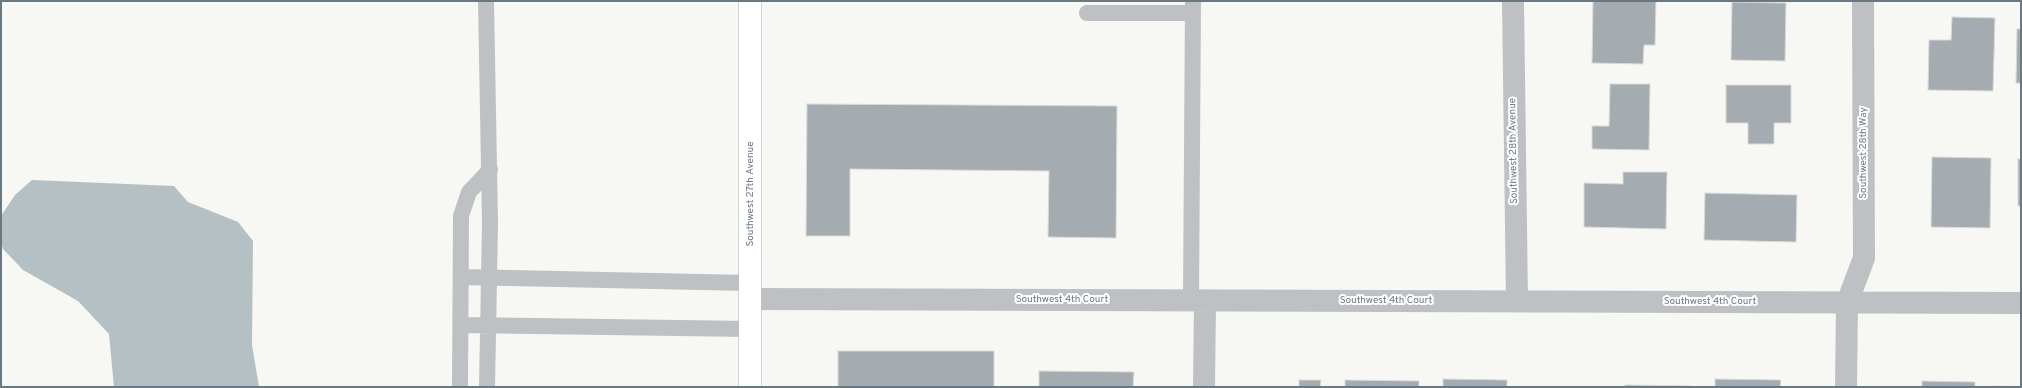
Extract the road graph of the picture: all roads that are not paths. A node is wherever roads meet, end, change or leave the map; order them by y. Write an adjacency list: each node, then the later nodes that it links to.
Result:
1 (486, 1): 7 (lane)
2 (750, 1): 10 (street, Southwest 27th Avenue)
3 (1513, 1): 12 (street, Southwest 28th Avenue)
4 (1863, 1): 13 (street, Southwest 28th Way)
5 (1193, 7): 6 (lane); 11 (lane)
6 (1087, 14)
7 (490, 170): 8 (lane); 9 (lane)
8 (461, 277): 9 (lane); 15 (lane)
9 (488, 278): 10 (lane); 16 (lane)
10 (751, 291): 11 (street, Southwest 4th Court); 17 (street, Southwest 27th Avenue)
11 (1198, 300): 12 (street, Southwest 4th Court); 21 (street)
12 (1517, 301): 13 (street, Southwest 4th Court)
13 (1847, 303): 14 (street, Southwest 4th Court); 22 (street)
14 (2021, 303)
15 (461, 325): 16 (lane); 18 (lane)
16 (488, 325): 17 (lane); 19 (lane)
17 (750, 329): 20 (street, Southwest 27th Avenue)
18 (460, 387)
19 (487, 387)
20 (750, 387)
21 (1204, 387)
22 (1846, 387)

